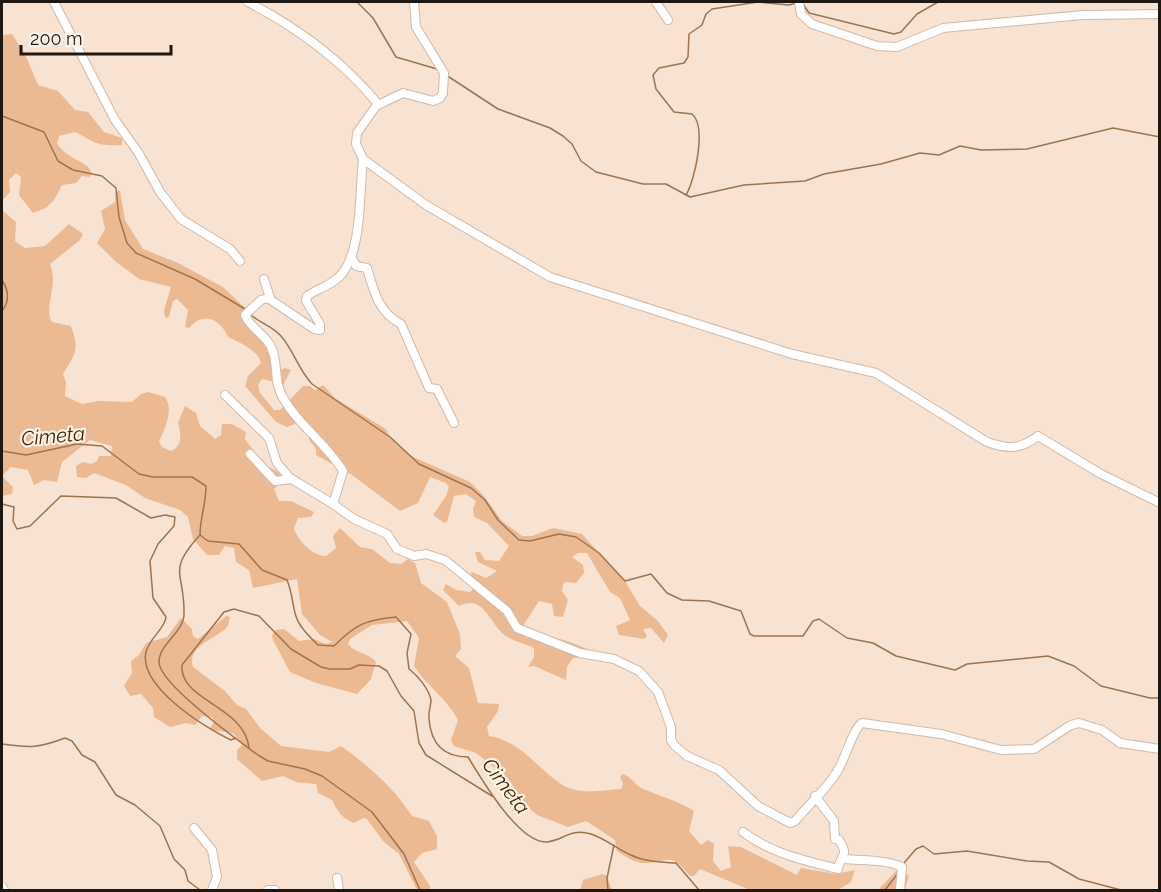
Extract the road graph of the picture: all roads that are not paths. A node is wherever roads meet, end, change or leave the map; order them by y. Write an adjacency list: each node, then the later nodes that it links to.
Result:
1 (54, 2): 11 (street)
2 (248, 2): 8 (street)
3 (414, 2): 8 (street)
4 (656, 2): 7 (street)
5 (799, 2): 6 (street)
6 (1160, 14)
7 (668, 20)
8 (378, 104): 9 (street)
9 (363, 159): 10 (street); 18 (street)
10 (351, 256): 13 (street); 15 (street)
11 (240, 261)
12 (264, 279): 13 (street)
13 (270, 298): 19 (street)
14 (225, 395): 17 (street)
15 (454, 423)
16 (250, 454): 17 (street)
17 (291, 479): 19 (street)
18 (1160, 503)
19 (333, 504): 21 (street)
20 (1160, 749): 21 (street)
21 (815, 796): 24 (street)
22 (194, 828): 29 (street)
23 (743, 832): 24 (street)
24 (844, 859): 32 (street)
25 (337, 878): 27 (street)
26 (2, 886): 28 (street)
27 (341, 890)
28 (4, 891)
29 (212, 891)
30 (268, 891): 31 (street)
31 (275, 891)
32 (900, 891)

